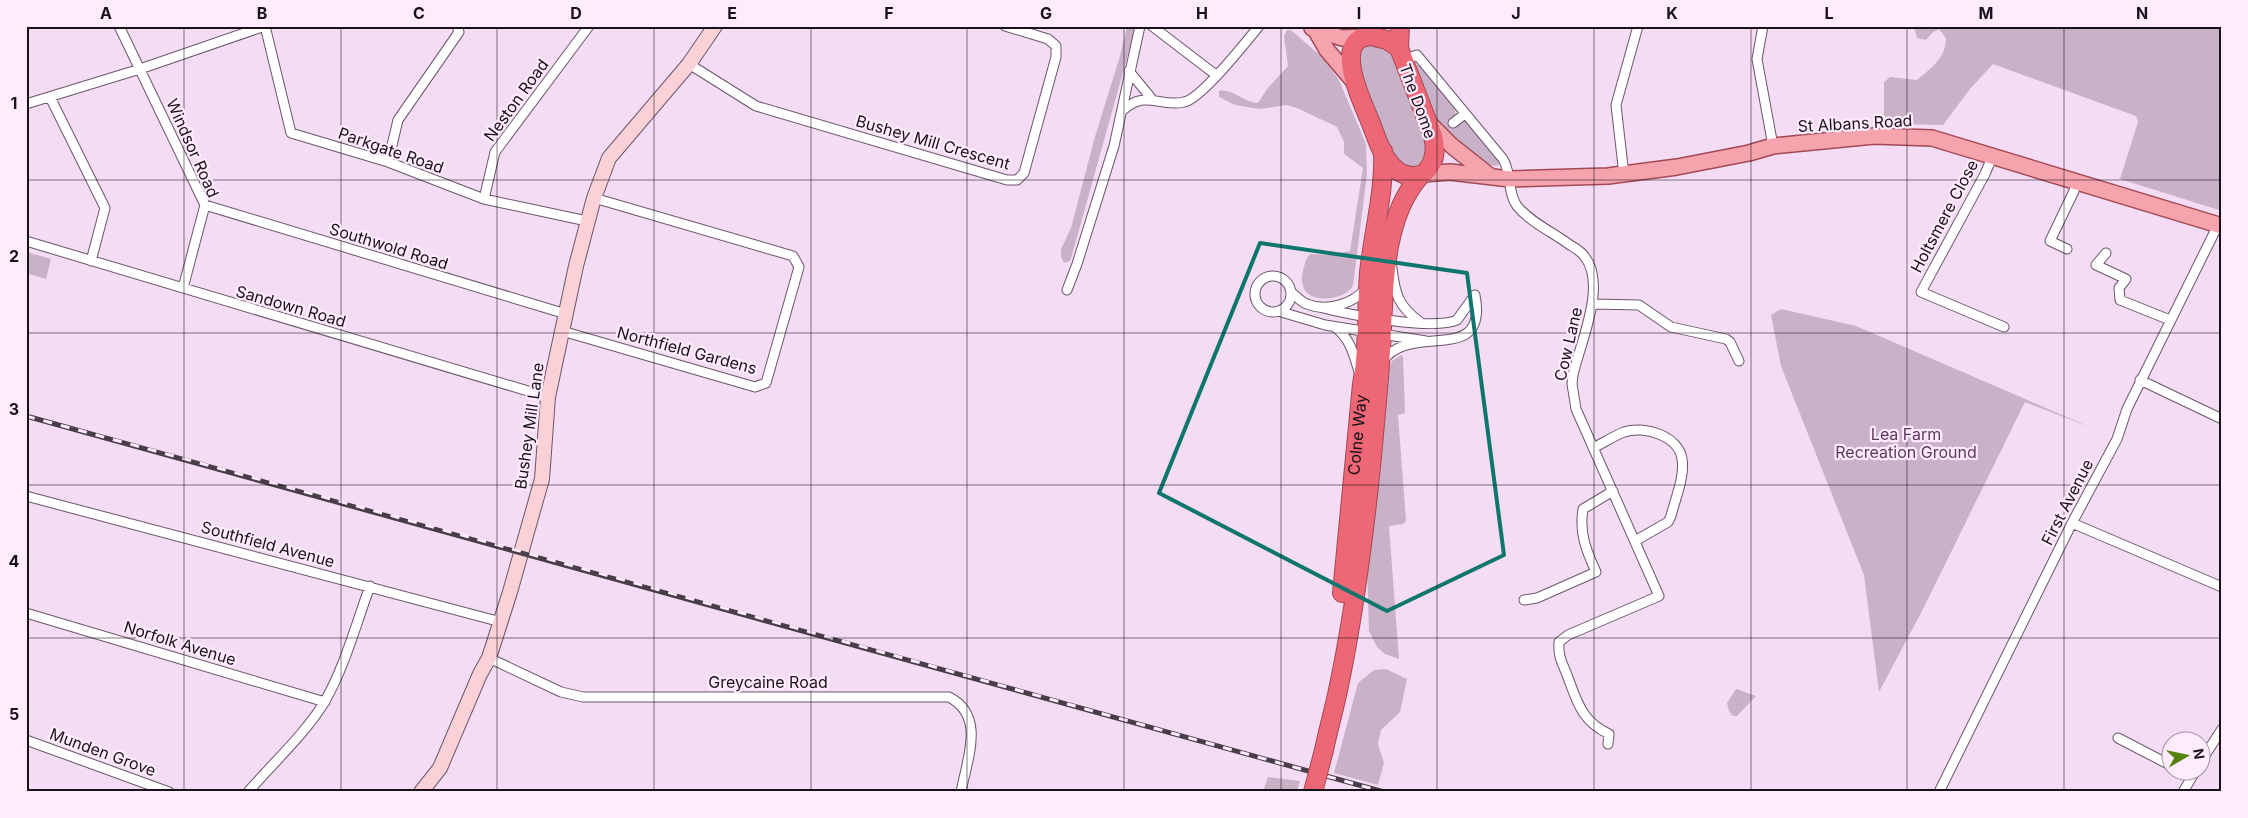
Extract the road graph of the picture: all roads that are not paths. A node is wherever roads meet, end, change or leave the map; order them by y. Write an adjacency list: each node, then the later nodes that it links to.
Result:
1 (119, 26): 17 (street, Windsor Road)
2 (265, 26): 17 (street); 31 (street, Parkgate Road)
3 (457, 26): 31 (street)
4 (589, 26): 38 (street, Neston Road)
5 (715, 26): 16 (street, Bushey Mill Lane)
6 (1005, 26): 16 (street, Bushey Mill Crescent)
7 (1140, 26): 18 (street)
8 (1152, 26): 19 (street)
9 (1259, 26): 19 (street)
10 (1400, 26): 15 (highway)
11 (1638, 26): 33 (street)
12 (1763, 26): 28 (street)
13 (1312, 29): 14 (main road); 20 (main road)
14 (1370, 33): 15 (highway, The Dome); 20 (highway)
15 (1401, 54): 25 (street); 26 (highway, The Dome)
16 (689, 64): 37 (street, Bushey Mill Lane)
17 (140, 69): 21 (street); 39 (street, Windsor Road)
18 (1129, 71): 22 (street); 24 (street)
19 (1216, 75): 22 (street)
20 (1355, 83): 29 (highway)
21 (50, 97): 23 (street); 46 (street)
22 (1152, 99): 24 (street)
23 (26, 104)
24 (1123, 110): 49 (street)
25 (1465, 114): 27 (street); 35 (street)
26 (1427, 121): 32 (highway, The Dome); 34 (main road, St Albans Road)
27 (1453, 123)
28 (1774, 146): 30 (main road, St Albans Road); 33 (main road, St Albans Road)
29 (1383, 151): 32 (highway); 47 (highway, Colne Way)
30 (1993, 155): 36 (main road, St Albans Road); 59 (street, Holtsmere Close)
31 (388, 162): 38 (street, Parkgate Road)
32 (1421, 175): 34 (main road, St Albans Road); 43 (highway, Colne Way)
33 (1624, 175): 35 (main road, St Albans Road)
34 (1490, 176): 35 (main road, St Albans Road)
35 (1510, 179): 51 (street, Cow Lane)
36 (2076, 181): 41 (main road, St Albans Road); 44 (street)
37 (594, 198): 40 (street, Bushey Mill Lane); 60 (street, Northfield Gardens)
38 (484, 199): 40 (street, Parkgate Road)
39 (205, 204): 48 (street, Windsor Road); 54 (street, Southwold Road)
40 (587, 221): 54 (street, Bushey Mill Lane)
41 (2220, 225): 55 (street, First Avenue)
42 (26, 241): 46 (street, Sandown Road)
43 (1390, 245): 56 (street); 57 (highway, Colne Way)
44 (2067, 248)
45 (2106, 253): 55 (street)
46 (91, 261): 48 (street, Sandown Road)
47 (1368, 285): 52 (street); 57 (highway, Colne Way)
48 (183, 288): 66 (street, Sandown Road)
49 (1067, 290)
50 (1291, 292): 52 (street); 53 (street); 53 (street)
51 (1593, 304): 62 (street); 68 (street, Cow Lane)
52 (1318, 307): 57 (street)
53 (1278, 311): 58 (street)
54 (566, 314): 60 (street, Bushey Mill Lane)
55 (2170, 320): 64 (street, First Avenue)
56 (1420, 322): 57 (street); 61 (street)
57 (1375, 325): 58 (street); 61 (street); 63 (highway, Colne Way); 65 (highway, Colne Way)
58 (1334, 326): 65 (street)
59 (2004, 327)
60 (562, 331): 66 (street, Bushey Mill Lane)
61 (1426, 341): 63 (street)
62 (1739, 361)
63 (1380, 365): 80 (highway, Colne Way)
64 (2140, 380): 67 (street); 71 (street, First Avenue)
65 (1362, 384): 80 (highway, Colne Way)
66 (548, 397): 77 (street, Bushey Mill Lane)
67 (2222, 419)
68 (1593, 448): 69 (street, Cow Lane); 72 (street)
69 (1613, 491): 72 (street, Cow Lane); 75 (street)
70 (26, 496): 73 (street, Southfield Avenue)
71 (2072, 523): 74 (street); 93 (street, First Avenue)
72 (1635, 540): 84 (street, Cow Lane)
73 (370, 586): 77 (street, Southfield Avenue); 79 (street)
74 (2222, 588)
75 (1524, 600)
76 (26, 613): 79 (street, Norfolk Avenue)
77 (501, 622): 78 (street, Bushey Mill Lane)
78 (489, 658): 90 (street, Bushey Mill Lane); 91 (street, Greycaine Road)
79 (325, 702): 89 (street)
80 (1330, 720): 92 (highway, Colne Way, bridge)
81 (2222, 729): 85 (street)
82 (2118, 738): 86 (street)
83 (26, 740): 88 (street, Munden Grove)
84 (1608, 744)
85 (2210, 748)
86 (2160, 760)
87 (2190, 780): 94 (street)
88 (169, 792)
89 (248, 792)
90 (421, 792)
91 (961, 792)
92 (1313, 792)
93 (1939, 792)
94 (2183, 792)

